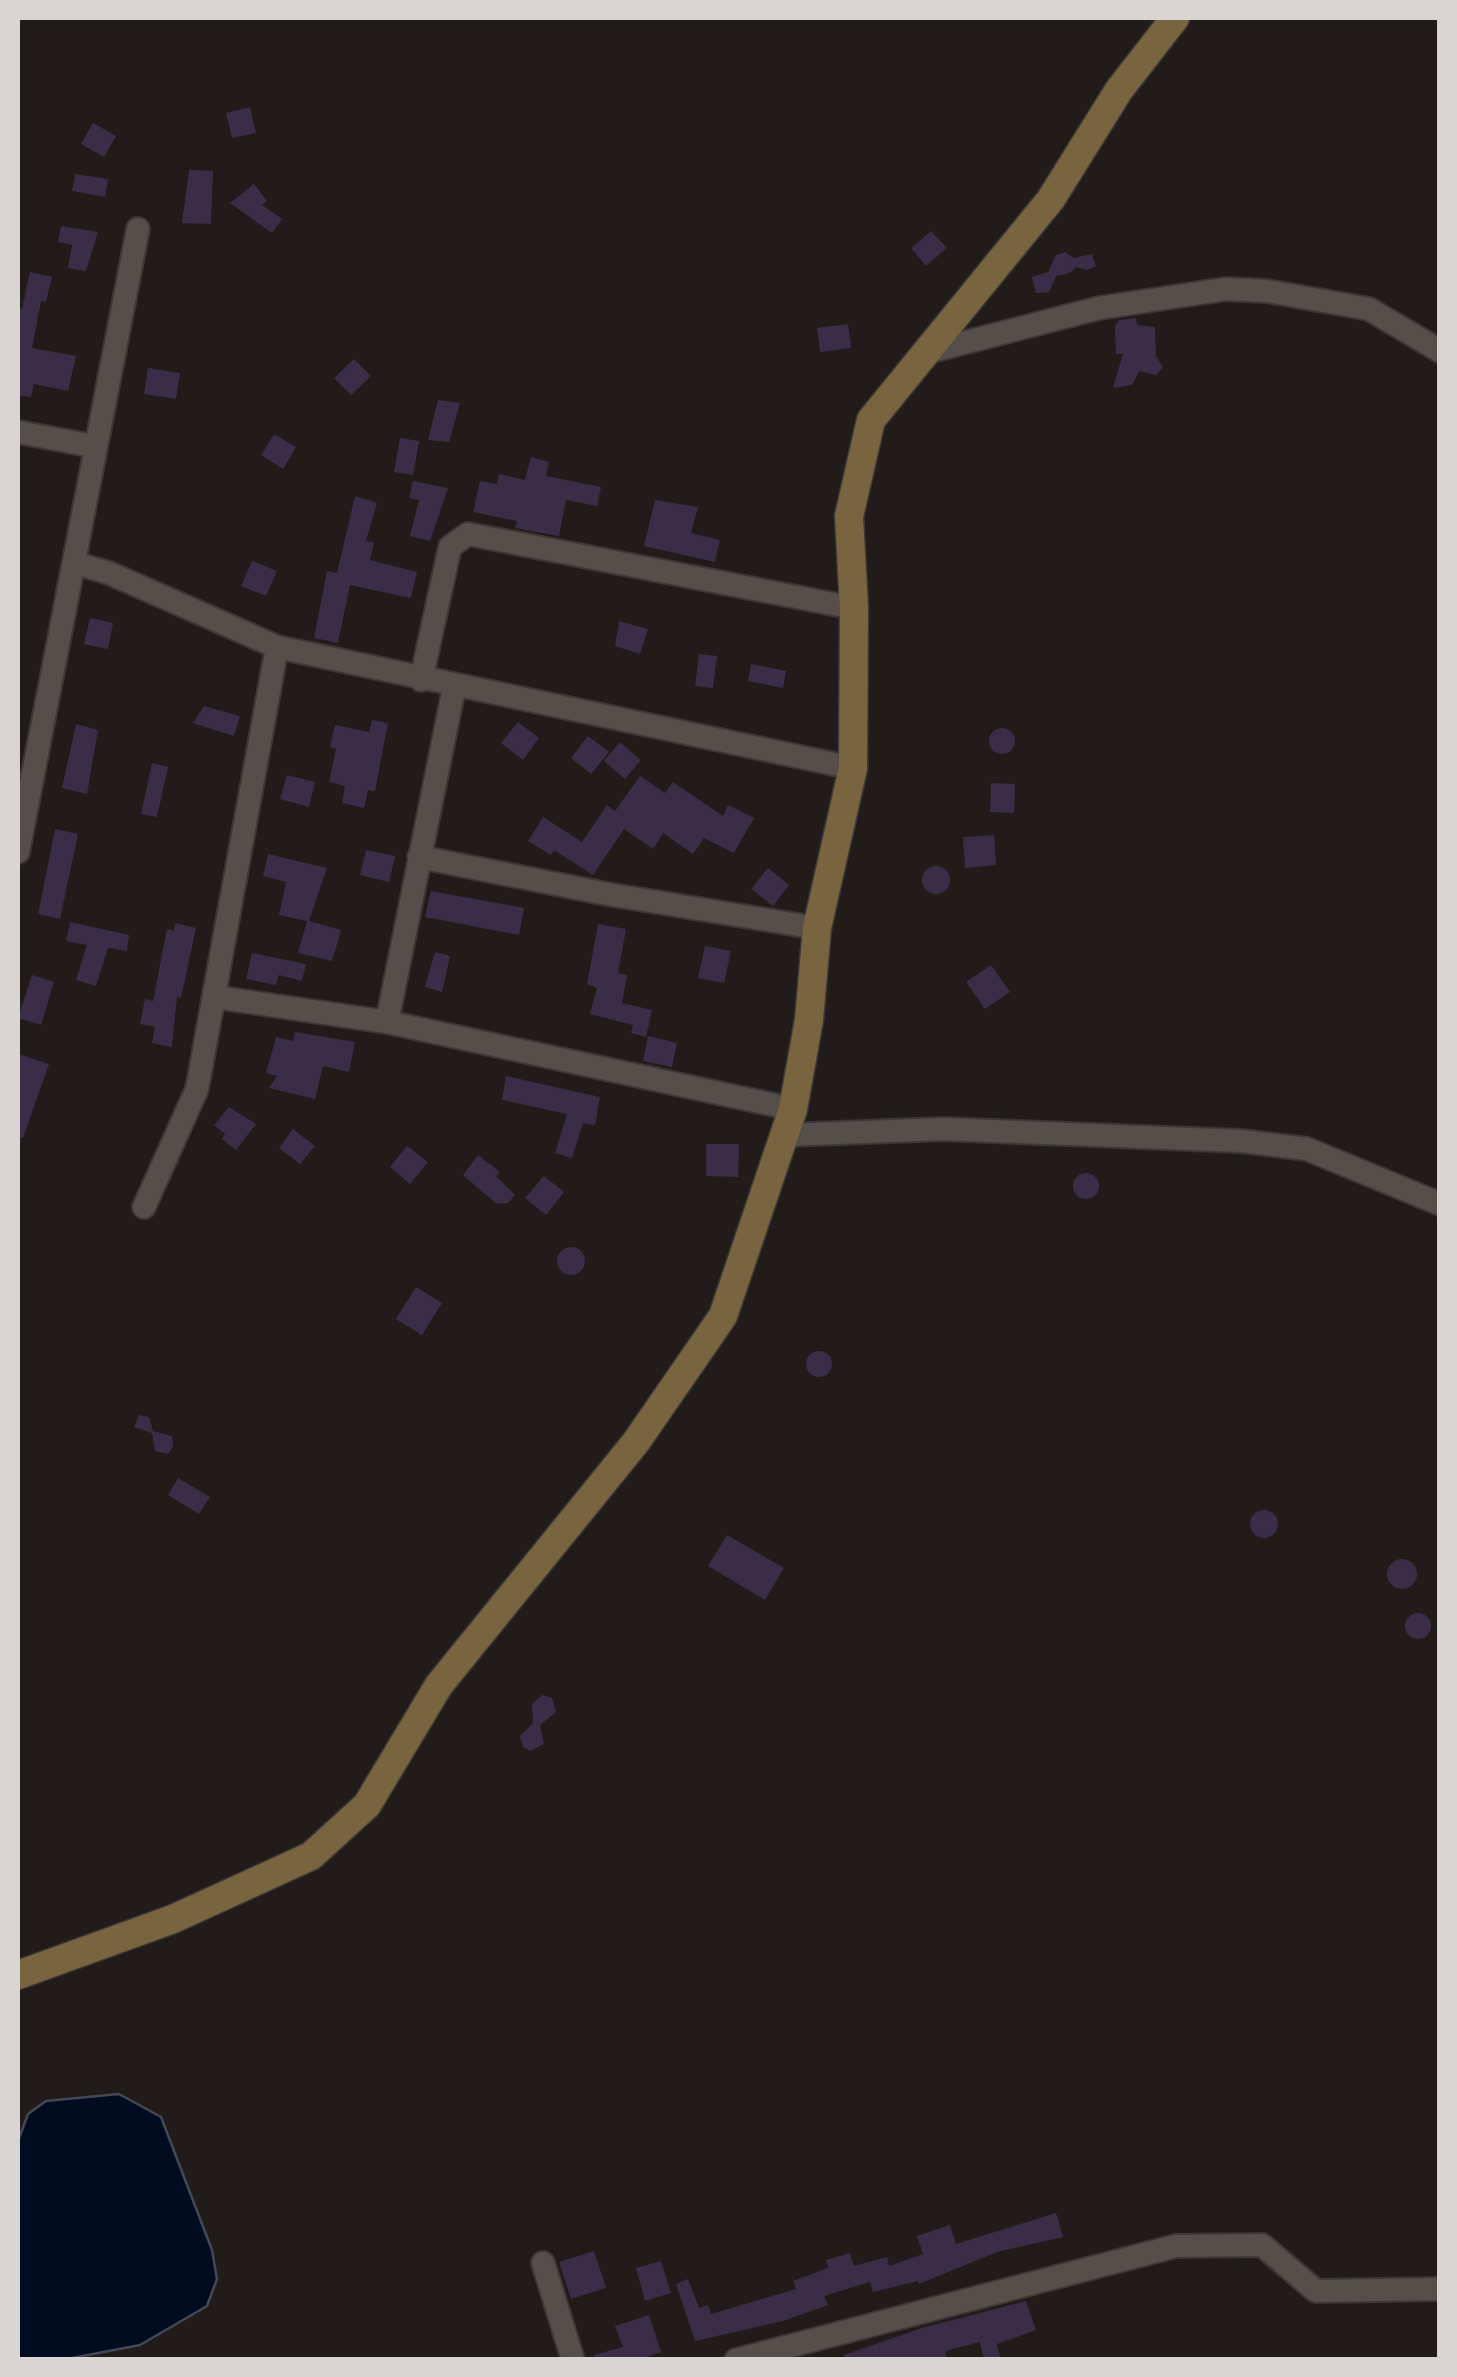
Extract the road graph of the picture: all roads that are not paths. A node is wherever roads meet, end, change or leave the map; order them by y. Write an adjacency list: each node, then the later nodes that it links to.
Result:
1 (1174, 18): 4 (main road)
2 (138, 229): 6 (street)
3 (1440, 350): 4 (street)
4 (928, 352): 8 (main road)
5 (18, 432): 6 (street)
6 (93, 446): 7 (street)
7 (75, 563): 9 (street); 13 (street)
8 (854, 608): 10 (street); 12 (main road)
9 (278, 647): 10 (street); 16 (street)
10 (420, 680): 11 (street)
11 (454, 688): 12 (street); 14 (street)
12 (852, 768): 15 (main road)
13 (18, 852)
14 (419, 857): 15 (street); 17 (street)
15 (817, 928): 18 (main road)
16 (215, 998): 17 (street); 20 (street)
17 (387, 1022): 18 (street)
18 (790, 1122): 19 (street); 21 (main road)
19 (1440, 1204)
20 (144, 1207)
21 (18, 1975)
22 (543, 2263): 24 (street)
23 (1440, 2289): 25 (street)
24 (573, 2360)
25 (736, 2360)

